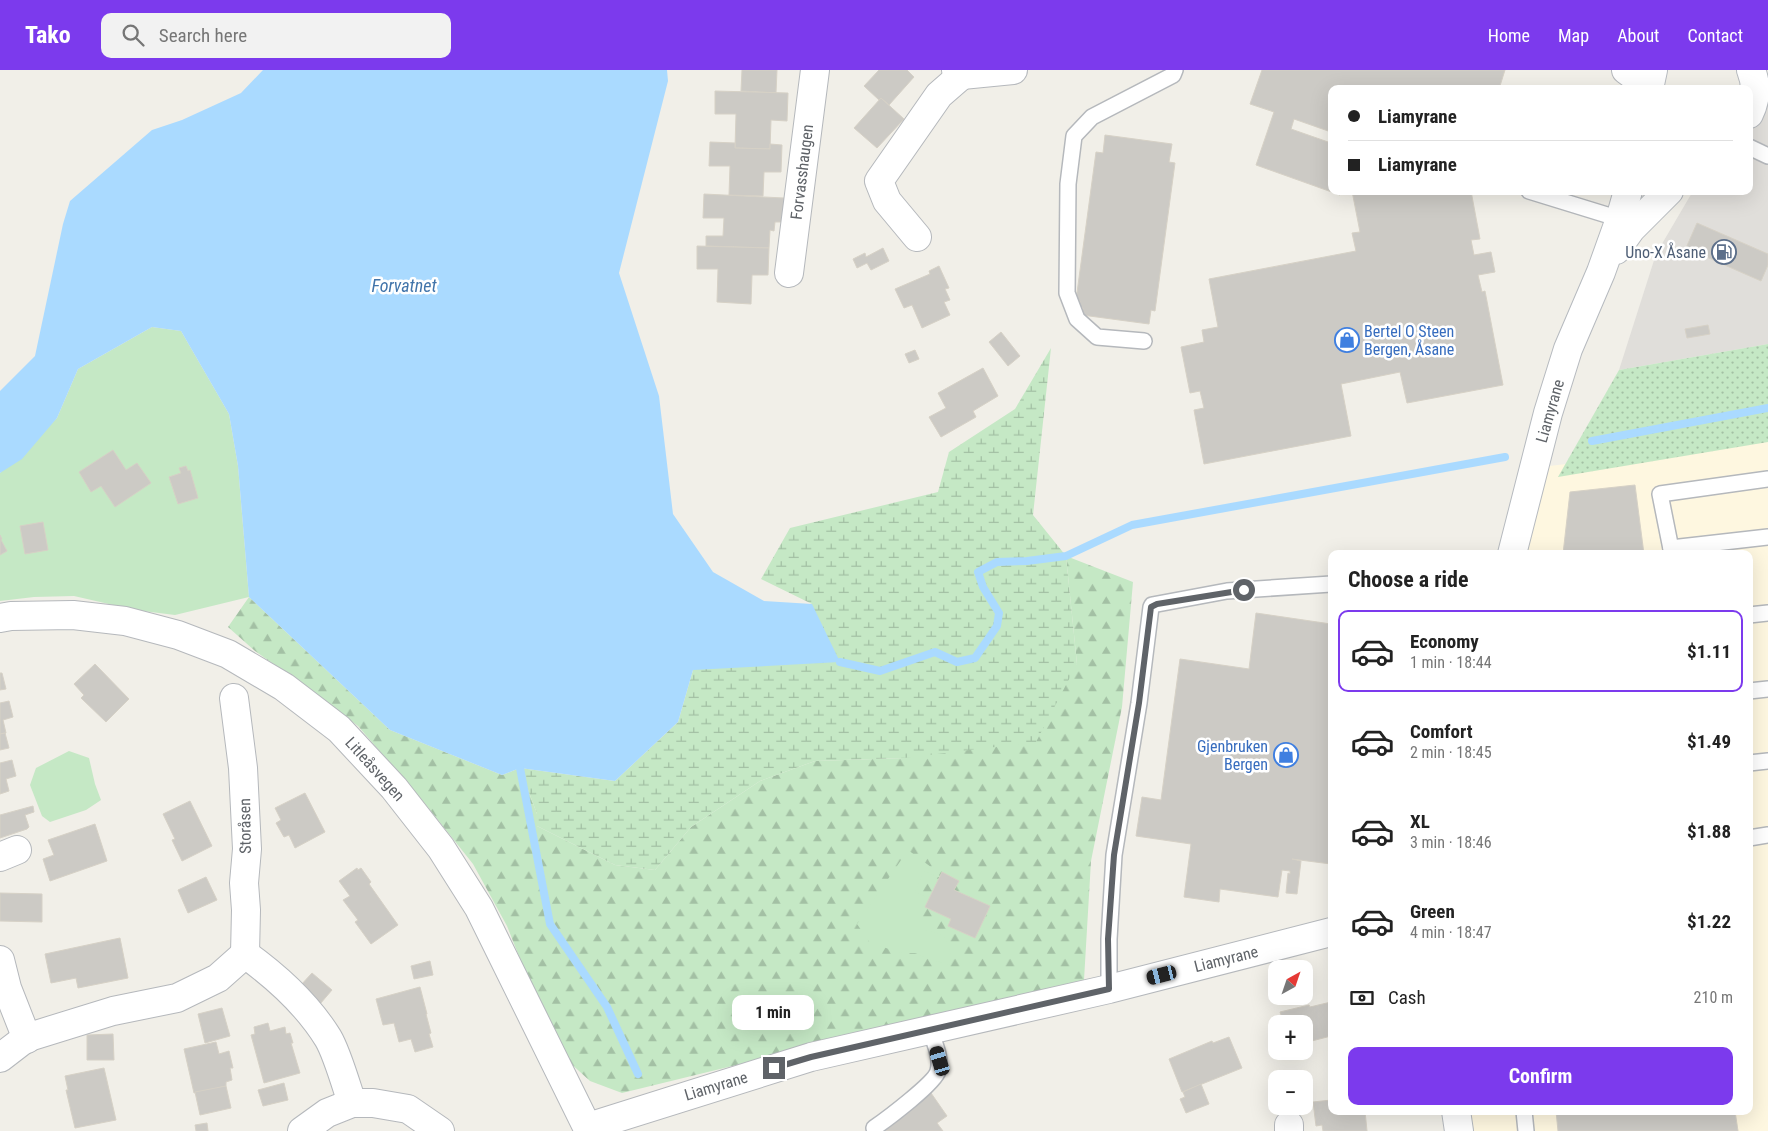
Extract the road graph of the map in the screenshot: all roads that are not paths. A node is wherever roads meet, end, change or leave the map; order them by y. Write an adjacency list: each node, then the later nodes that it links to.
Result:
1 (815, 70): 14 (street, Forvasshaugen)
2 (1013, 70): 5 (street)
3 (1174, 70): 15 (lane)
4 (1626, 70): 6 (street)
5 (959, 72): 13 (street)
6 (1651, 82)
7 (1753, 149): 8 (lane)
8 (1768, 156)
9 (1541, 195): 12 (lane)
10 (1628, 195): 12 (street, Liamyrane)
11 (1664, 195): 12 (street, Liamyrane)
12 (1626, 224): 18 (street, Liamyrane)
13 (917, 237)
14 (789, 273)
15 (1144, 341)
16 (1768, 479): 19 (lane)
17 (1768, 537): 20 (lane)
18 (1513, 550)
19 (1671, 550)
20 (1678, 550)
21 (1328, 584): 37 (lane)
22 (1768, 613): 23 (lane)
23 (1753, 615)
24 (0, 618): 45 (street, Litleåsvegen)
25 (1768, 689): 26 (lane)
26 (1753, 691)
27 (234, 698): 35 (street, Storåsen)
28 (1768, 761): 29 (lane)
29 (1753, 763)
30 (1768, 835): 31 (lane)
31 (1753, 837)
32 (1328, 919): 34 (street, Liamyrane)
33 (1328, 933): 34 (street, Liamyrane)
34 (1285, 944): 37 (street, Liamyrane)
35 (245, 954): 39 (street); 41 (street)
36 (0, 960): 39 (street)
37 (1109, 989): 38 (street, Liamyrane)
38 (930, 1030): 44 (lane); 45 (street, Liamyrane)
39 (26, 1039): 40 (street)
40 (0, 1058)
41 (352, 1102): 46 (street); 47 (street)
42 (1457, 1115): 48 (street)
43 (1524, 1115): 49 (lane)
44 (874, 1128)
45 (588, 1129)
46 (302, 1131)
47 (440, 1131)
48 (1459, 1131)
49 (1526, 1131)

